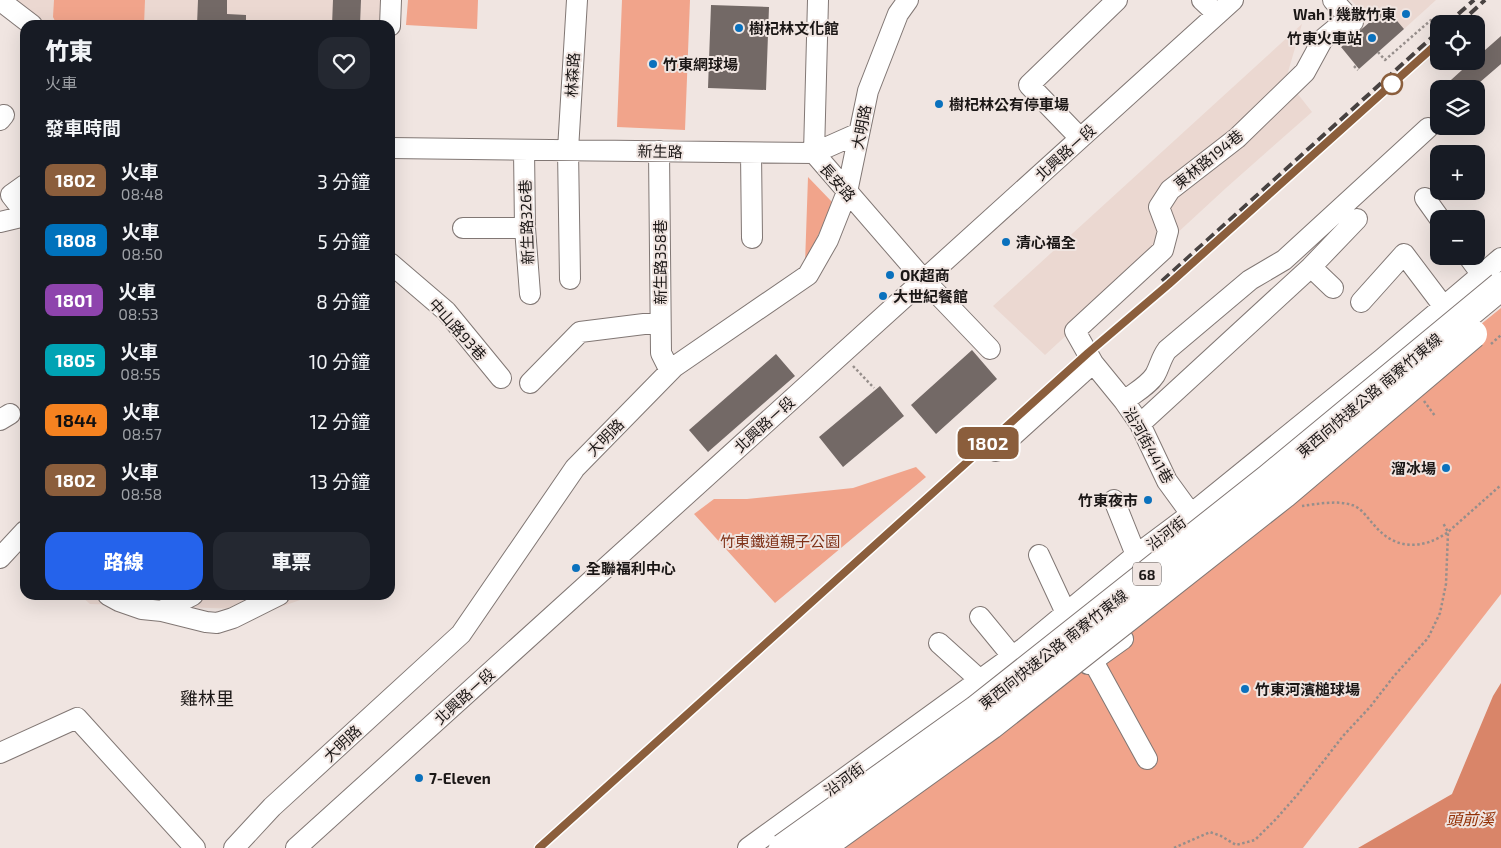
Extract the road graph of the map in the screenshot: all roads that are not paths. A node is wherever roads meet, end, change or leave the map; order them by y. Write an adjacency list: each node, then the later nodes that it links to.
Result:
1 (2, 0): 11 (street)
2 (391, 0): 12 (street)
3 (577, 0): 18 (street, 林森路)
4 (818, 0): 21 (street, 長安路)
5 (908, 0): 14 (street, 大明路)
6 (1117, 0): 15 (street)
7 (1202, 0): 10 (street)
8 (1233, 0): 10 (street, 北興路ㄧ段)
9 (1334, 0): 46 (street, 東林路194巷)
10 (1217, 14): 15 (street, 北興路ㄧ段)
11 (25, 20)
12 (390, 20)
13 (1428, 128): 52 (street)
14 (859, 133): 21 (street, 新生路); 23 (street, 大明路)
15 (1080, 138): 38 (street, 北興路ㄧ段)
16 (395, 148): 17 (street, 新生路)
17 (524, 150): 18 (street, 新生路); 31 (street, 新生路326巷)
18 (568, 150): 19 (street, 新生路); 37 (street)
19 (659, 151): 20 (street, 新生路); 45 (street, 新生路358巷)
20 (751, 153): 21 (street, 新生路); 32 (street)
21 (814, 153): 23 (street, 長安路)
22 (12, 188): 25 (street)
23 (847, 192): 38 (street, 長安路); 49 (street, 大明路)
24 (1425, 198): 26 (street)
25 (20, 204)
26 (1434, 210)
27 (20, 216): 29 (street)
28 (1357, 219): 35 (street)
29 (0, 222)
30 (463, 228): 31 (street)
31 (525, 228): 41 (street, 新生路326巷)
32 (752, 238)
33 (1501, 258): 39 (street, 沿河街)
34 (1477, 265): 39 (street)
35 (1311, 266): 40 (street); 53 (street)
36 (395, 267): 50 (street, 中山路93巷)
37 (570, 279)
38 (924, 280): 47 (street, 長安路); 78 (street, 北興路ㄧ段)
39 (1492, 281): 43 (street, 沿河街); 80 (highway, 東西向快速公路 南寮竹東線 / 68, bridge)
40 (1333, 288)
41 (530, 294)
42 (1361, 302): 43 (street)
43 (1444, 307): 56 (street, 沿河街)
44 (1501, 310): 81 (highway, 東西向快速公路 南寮竹東線 / 68, bridge)
45 (660, 322): 49 (street, 新生路358巷); 51 (street)
46 (1075, 331): 48 (street, 沿河街441巷)
47 (990, 349)
48 (1093, 363): 52 (street, 沿河街441巷); 54 (street)
49 (670, 371): 77 (street, 大明路)
50 (501, 378)
51 (530, 383)
52 (1124, 401): 53 (street, 沿河街441巷)
53 (1140, 424): 56 (street, 沿河街441巷)
54 (996, 451)
55 (1114, 500): 59 (street)
56 (1191, 514): 59 (street, 沿河街)
57 (20, 537): 60 (street)
58 (1039, 555): 66 (street)
59 (1136, 556): 61 (street, 沿河街)
60 (0, 558)
61 (1100, 585): 66 (street, 沿河街); 71 (street)
62 (116, 600): 65 (street)
63 (184, 600): 65 (street)
64 (268, 600): 65 (street)
65 (162, 611)
66 (1066, 613): 70 (street, 沿河街)
67 (980, 617): 70 (street)
68 (1123, 639): 71 (street)
69 (939, 643): 72 (street)
70 (1012, 656): 72 (street, 沿河街)
71 (1093, 661): 74 (street); 75 (street)
72 (980, 680): 79 (street, 沿河街)
73 (0, 752): 76 (street)
74 (1147, 759)
75 (900, 808)
76 (195, 848)
77 (234, 848)
78 (296, 848)
79 (748, 848)
80 (783, 848)
81 (820, 848)

